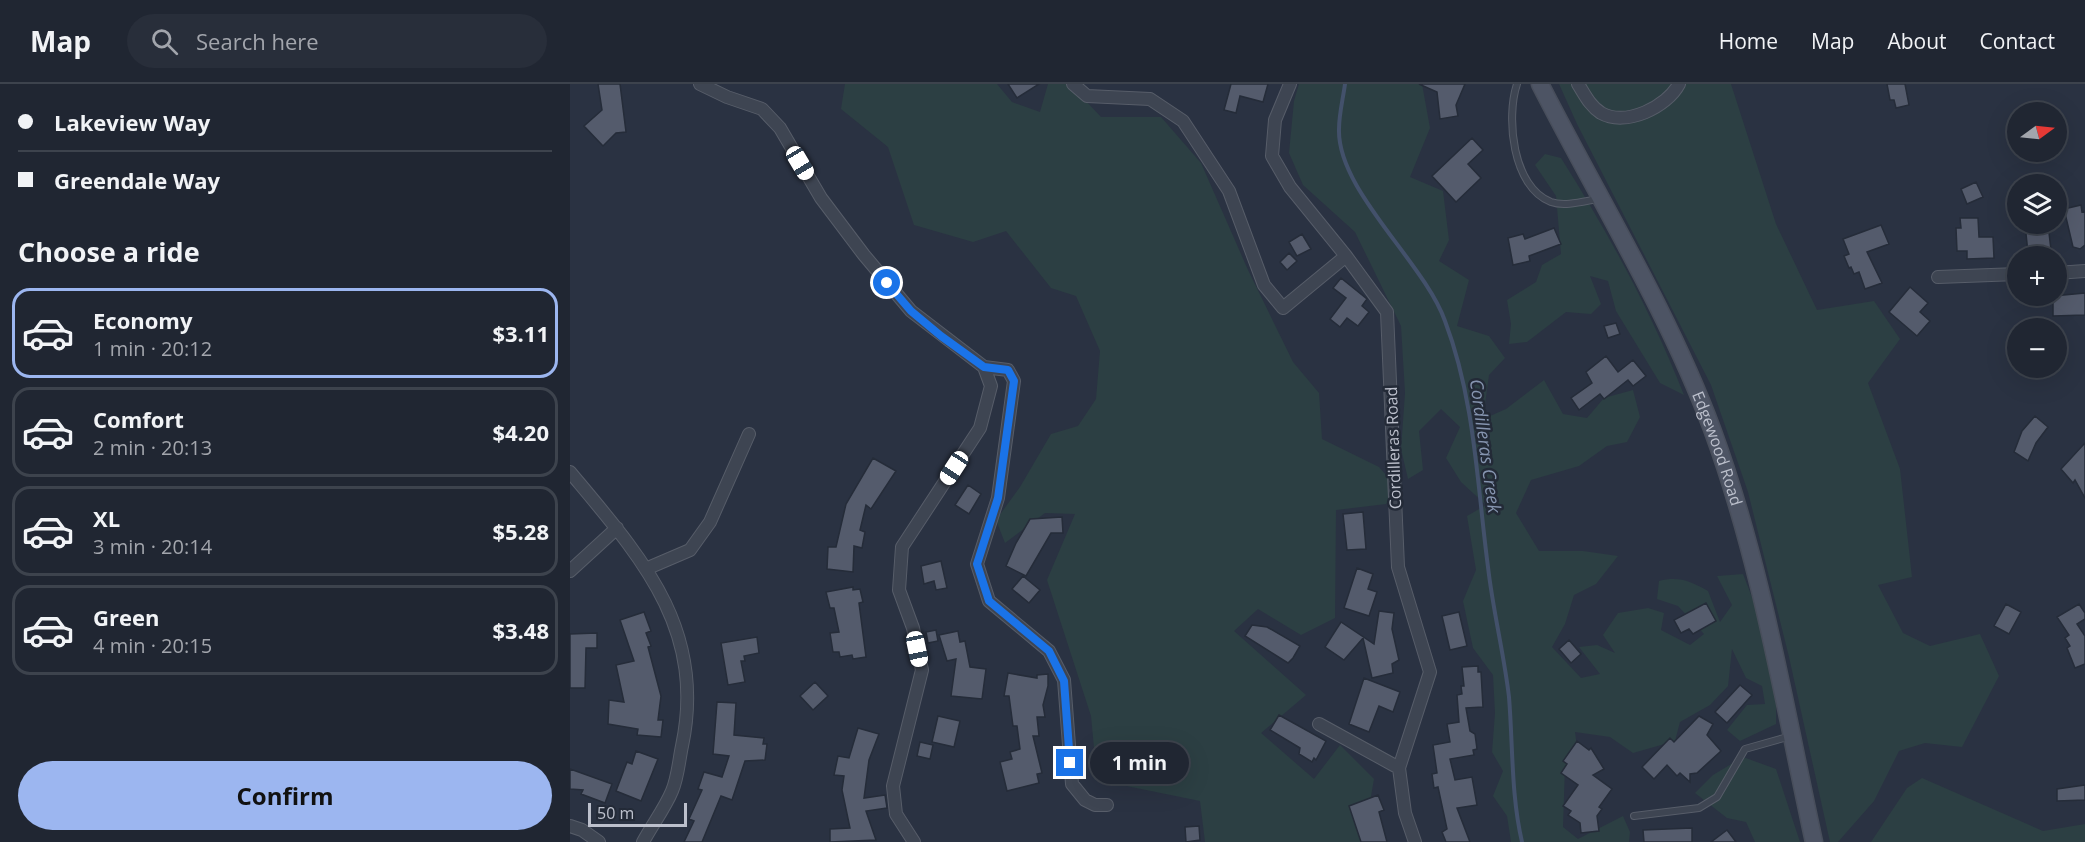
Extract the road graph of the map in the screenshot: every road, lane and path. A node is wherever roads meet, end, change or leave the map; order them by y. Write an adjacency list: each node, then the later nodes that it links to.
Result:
1 (700, 84): 14 (street)
2 (1073, 84): 9 (street)
3 (1290, 84): 9 (street, Cordilleras Road)
4 (1517, 84): 8 (lane)
5 (1540, 84): 8 (main road, Edgewood Road)
6 (1578, 84): 7 (street)
7 (1678, 84)
8 (1600, 199): 21 (main road, Edgewood Road)
9 (1346, 256): 22 (street, Cordilleras Road)
10 (2085, 272): 11 (street)
11 (2067, 273)
12 (2007, 274): 13 (street)
13 (1938, 277)
14 (984, 367): 23 (street); 29 (street)
15 (749, 434): 18 (street)
16 (570, 472): 17 (street)
17 (617, 528): 18 (street); 19 (street)
18 (648, 568): 28 (street)
19 (570, 571)
20 (1319, 724): 22 (street)
21 (1791, 736): 24 (lane); 26 (main road, Edgewood Road)
22 (1399, 768): 30 (street, Cordilleras Road)
23 (1107, 806)
24 (1634, 816)
25 (570, 826): 27 (street)
26 (1810, 839)
27 (599, 842)
28 (643, 842)
29 (914, 842)
30 (1415, 842)

